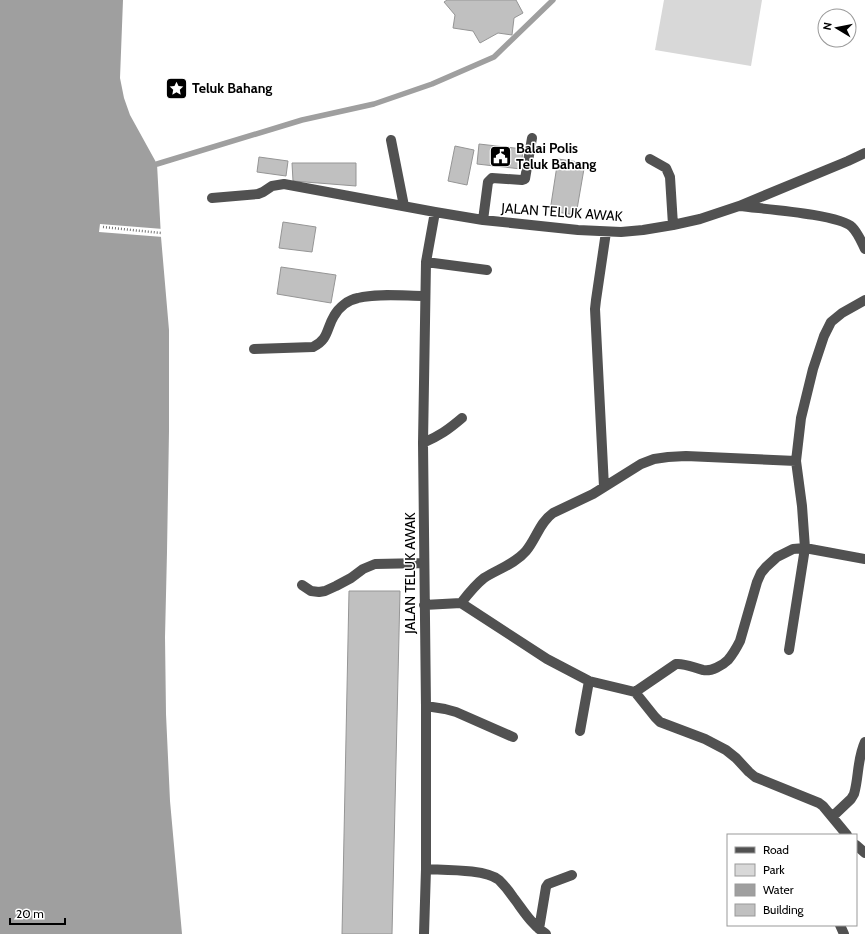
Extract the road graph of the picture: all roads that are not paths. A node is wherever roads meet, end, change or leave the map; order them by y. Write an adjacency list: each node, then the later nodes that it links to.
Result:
1 (532, 138): 9 (street)
2 (391, 140): 6 (street)
3 (865, 153): 7 (street, JALAN TELUK AWAK)
4 (650, 159): 10 (street)
5 (212, 198): 6 (street, JALAN TELUK AWAK)
6 (404, 206): 8 (street, JALAN TELUK AWAK)
7 (739, 206): 10 (street, JALAN TELUK AWAK); 12 (street)
8 (435, 212): 9 (street, JALAN TELUK AWAK); 13 (street, JALAN TELUK AWAK)
9 (483, 220): 11 (street, JALAN TELUK AWAK)
10 (673, 225): 11 (street, JALAN TELUK AWAK)
11 (606, 232): 21 (street)
12 (865, 248)
13 (426, 262): 14 (street); 15 (street, JALAN TELUK AWAK)
14 (487, 270)
15 (425, 296): 17 (street); 19 (street, JALAN TELUK AWAK)
16 (865, 300): 20 (street)
17 (254, 349)
18 (462, 418): 19 (street)
19 (423, 443): 24 (street, JALAN TELUK AWAK)
20 (796, 461): 21 (street); 22 (street)
21 (604, 487): 26 (street)
22 (805, 548): 23 (street); 28 (street); 30 (street)
23 (865, 559)
24 (424, 563): 25 (street); 27 (street, JALAN TELUK AWAK)
25 (302, 586)
26 (460, 603): 27 (street); 29 (street)
27 (424, 605): 31 (street, JALAN TELUK AWAK)
28 (789, 650)
29 (589, 681): 30 (street); 32 (street)
30 (635, 692): 35 (street)
31 (426, 706): 33 (street); 39 (street, JALAN TELUK AWAK)
32 (580, 731)
33 (513, 737)
34 (865, 742): 35 (street)
35 (832, 817): 36 (street)
36 (846, 834)
37 (857, 846): 38 (street)
38 (865, 853)
39 (426, 869): 41 (street); 42 (street, JALAN TELUK AWAK)
40 (572, 875): 41 (street)
41 (542, 932)
42 (424, 934)

